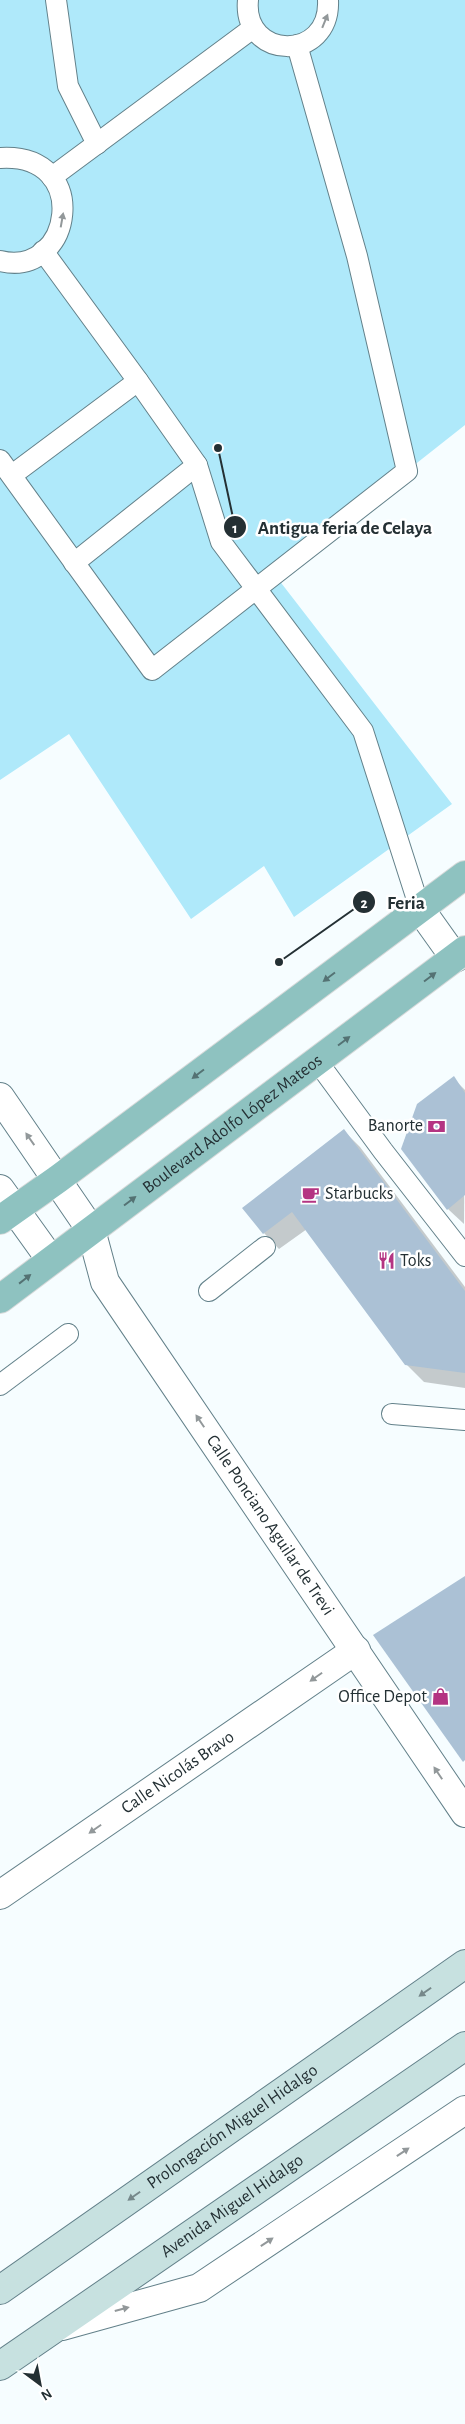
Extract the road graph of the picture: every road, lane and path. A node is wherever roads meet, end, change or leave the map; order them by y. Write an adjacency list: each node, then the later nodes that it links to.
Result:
1 (56, 0): 6 (lane)
2 (248, 0): 4 (lane)
3 (328, 0): 5 (lane, one-way to 3)
4 (253, 28): 5 (lane); 6 (lane)
5 (297, 45): 15 (lane)
6 (97, 144): 8 (lane)
7 (0, 158): 8 (lane)
8 (52, 177): 9 (lane, one-way to 8)
9 (43, 252): 10 (lane); 11 (lane)
10 (0, 261)
11 (138, 380): 12 (lane); 13 (lane)
12 (197, 465): 14 (lane); 15 (lane)
13 (6, 468): 14 (lane)
14 (74, 563): 15 (lane)
15 (257, 590): 17 (lane)
16 (465, 874): 17 (main road)
17 (420, 909): 18 (street); 21 (main road, one-way to 21)
18 (462, 960): 19 (main road, Boulevard Adolfo López Mateos, one-way to 18)
19 (317, 1061): 23 (main road, Boulevard Adolfo López Mateos, one-way to 19); 25 (lane)
20 (0, 1097): 21 (street, Calle Ponciano Aguilar de Trevi, one-way to 20)
21 (58, 1179): 22 (main road); 23 (street, Calle Ponciano Aguilar de Trevi)
22 (5, 1206): 26 (street)
23 (91, 1230): 26 (main road, Boulevard Adolfo López Mateos); 33 (street, Calle Ponciano Aguilar de Trevi, one-way to 23)
24 (265, 1247): 27 (lane)
25 (465, 1256)
26 (51, 1260): 28 (main road, Boulevard Adolfo López Mateos, one-way to 26)
27 (209, 1291)
28 (0, 1299)
29 (68, 1334): 30 (lane)
30 (0, 1385)
31 (392, 1414): 32 (lane)
32 (465, 1420)
33 (356, 1650): 34 (street, Calle Ponciano Aguilar de Trevi, one-way to 33); 35 (street, Calle Nicolás Bravo, one-way to 35)
34 (465, 1814)
35 (0, 1895)
36 (465, 1964): 39 (street, Prolongación Miguel Hidalgo, one-way to 39)
37 (465, 2046): 40 (street, Avenida Miguel Hidalgo)
38 (465, 2110): 40 (street, one-way to 38)
39 (0, 2290)
40 (58, 2327): 41 (street, Avenida Miguel Hidalgo)
41 (0, 2366)

